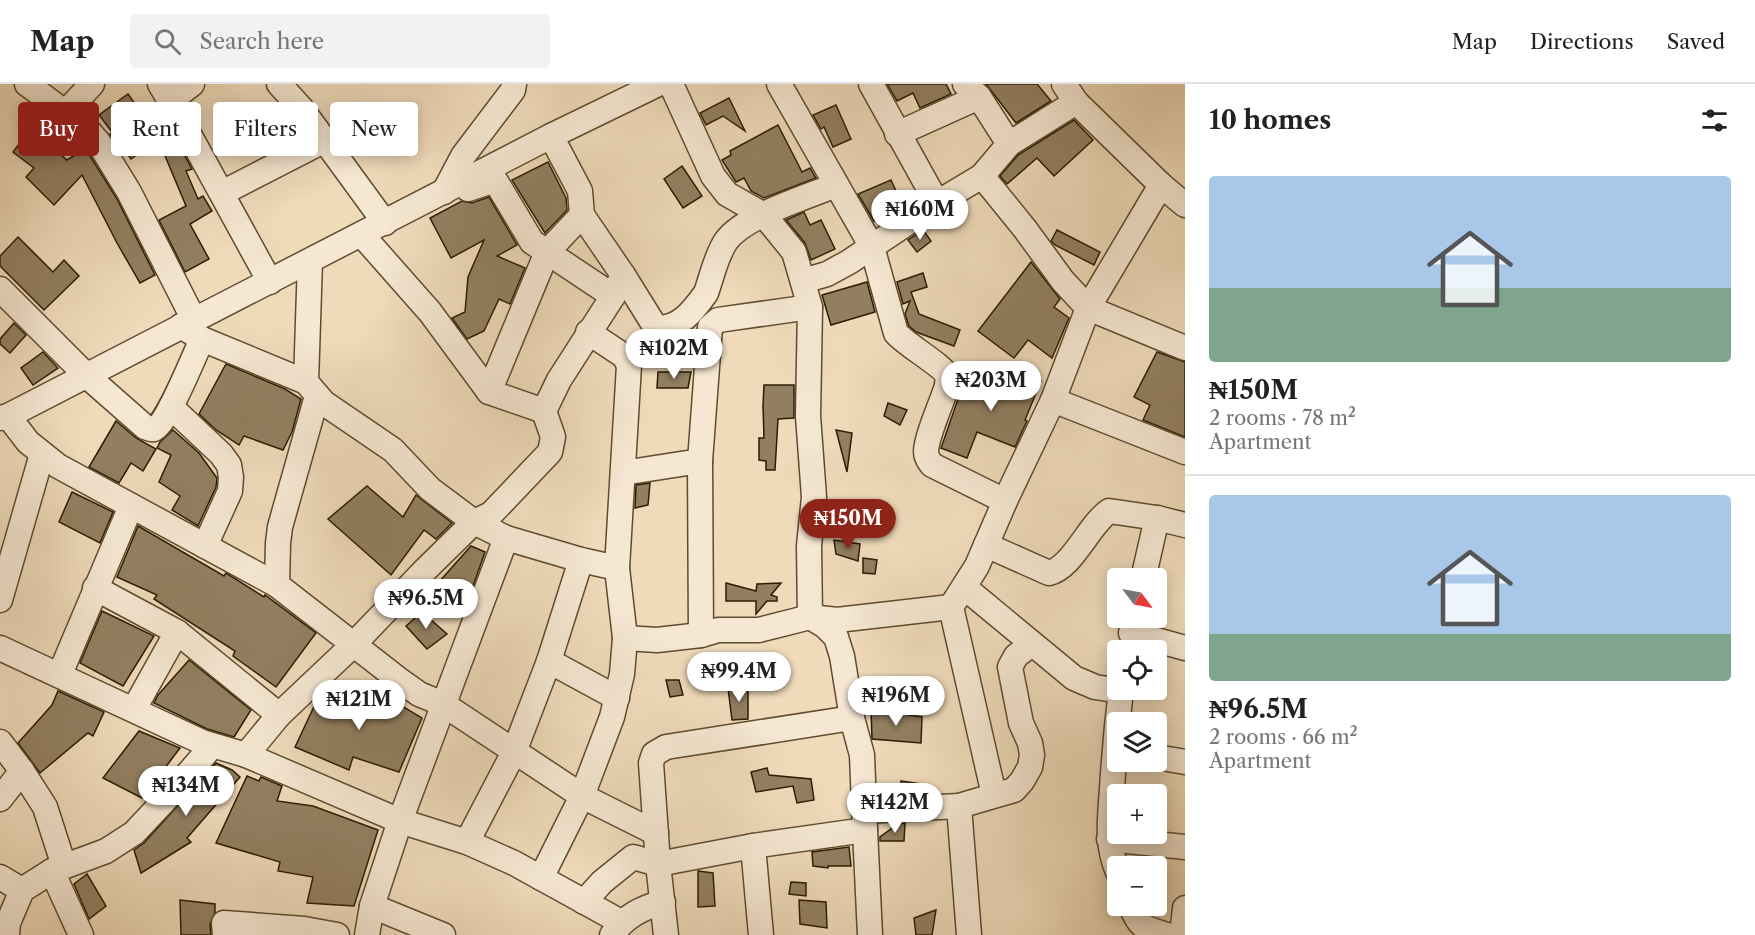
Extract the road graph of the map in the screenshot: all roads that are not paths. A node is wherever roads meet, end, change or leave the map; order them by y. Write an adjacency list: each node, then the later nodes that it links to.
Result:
1 (27, 84): 14 (street)
2 (92, 84): 15 (street)
3 (192, 84): 11 (street)
4 (279, 84): 18 (street)
5 (514, 84): 24 (street)
6 (658, 84): 12 (street)
7 (671, 84): 30 (street)
8 (779, 84): 23 (street)
9 (871, 84): 16 (street)
10 (972, 91): 16 (street); 20 (street)
11 (165, 92): 25 (street)
12 (621, 92): 17 (street)
13 (1070, 93): 20 (street); 22 (street)
14 (51, 102)
15 (75, 102)
16 (897, 134): 26 (street)
17 (551, 136): 24 (street); 29 (street)
18 (326, 140): 25 (street); 31 (street)
19 (99, 143): 42 (street)
20 (1009, 144): 21 (street)
21 (982, 176): 26 (street); 41 (street)
22 (1161, 184): 27 (street); 41 (street)
23 (836, 185): 30 (street); 33 (street)
24 (444, 192): 28 (street)
25 (222, 193): 37 (street)
26 (937, 203): 33 (street)
27 (1185, 206)
28 (414, 207): 31 (street); 34 (street)
29 (582, 215): 34 (street); 38 (street)
30 (764, 215): 36 (street); 38 (street)
31 (385, 223): 32 (street)
32 (362, 235): 35 (street); 47 (street)
33 (872, 247): 36 (street); 56 (street)
34 (547, 252): 38 (street); 47 (street)
35 (310, 261): 37 (street); 46 (street)
36 (802, 281): 40 (street)
37 (270, 282): 42 (street)
38 (618, 286): 43 (street)
39 (0, 290): 45 (street)
40 (810, 307): 54 (street); 71 (street)
41 (1088, 308): 44 (street); 48 (street)
42 (193, 328): 45 (street); 46 (street); 49 (street)
43 (588, 332): 50 (street); 55 (street)
44 (1185, 348)
45 (87, 376): 49 (street); 51 (street)
46 (311, 389): 59 (street); 67 (street)
47 (489, 392): 50 (street)
48 (1053, 400): 52 (street); 56 (street)
49 (171, 407): 63 (street)
50 (544, 411): 59 (street)
51 (4, 417): 53 (street)
52 (1185, 452)
53 (42, 454): 57 (street); 70 (street)
54 (700, 461): 55 (street); 74 (street)
55 (623, 473): 65 (street)
56 (1005, 501): 62 (street)
57 (131, 506): 63 (street); 68 (street)
58 (1157, 518): 60 (street); 62 (street); 66 (street)
59 (474, 522): 61 (street); 77 (street)
60 (1185, 525)
61 (506, 538): 64 (street); 84 (street)
62 (986, 544): 69 (street)
63 (205, 546): 67 (street)
64 (581, 560): 65 (street); 80 (street)
65 (617, 568): 75 (street)
66 (1146, 568)
67 (277, 585): 77 (street)
68 (95, 588): 72 (street); 81 (street)
69 (958, 597): 71 (street); 76 (street); 95 (street)
70 (0, 600)
71 (810, 617): 74 (street); 87 (street)
72 (177, 632): 85 (street); 86 (street)
73 (1131, 634): 79 (street)
74 (701, 635): 75 (street)
75 (625, 638): 83 (street)
76 (1032, 644): 82 (street); 95 (street)
77 (353, 645): 84 (street); 86 (street)
78 (0, 648): 81 (street)
79 (1185, 648)
80 (549, 661): 83 (street); 90 (street)
81 (60, 674): 85 (street)
82 (1107, 688)
83 (617, 698): 96 (street)
84 (443, 704): 90 (street); 99 (street)
85 (134, 709): 89 (street)
86 (279, 715): 91 (street)
87 (852, 718): 100 (street); 101 (street)
88 (0, 742): 94 (street)
89 (212, 746): 91 (street); 107 (street)
90 (514, 752): 96 (street); 102 (street)
91 (246, 755): 99 (street)
92 (1167, 758): 93 (street)
93 (1185, 762)
94 (22, 771): 97 (street); 107 (street)
95 (994, 795): 98 (street)
96 (582, 796): 101 (street); 109 (street)
97 (0, 799)
98 (959, 806): 100 (street); 126 (street)
99 (400, 821): 102 (street); 113 (street)
100 (865, 821): 104 (street); 125 (street)
101 (656, 833): 106 (street)
102 (467, 842): 109 (street)
103 (1156, 844): 105 (street)
104 (753, 846): 106 (street); 124 (street)
105 (1185, 847)
106 (658, 864): 111 (street); 112 (street)
107 (58, 869): 110 (street); 118 (street)
108 (0, 877): 110 (street)
109 (541, 878): 111 (street)
110 (22, 890): 115 (street)
111 (584, 902): 117 (street)
112 (663, 902): 117 (street); 123 (street)
113 (372, 906): 121 (street); 122 (street)
114 (1135, 916): 116 (street)
115 (5, 926)
116 (1180, 927)
117 (616, 928)
118 (81, 935)
119 (225, 935): 120 (street)
120 (337, 935)
121 (367, 935)
122 (443, 935)
123 (666, 935)
124 (762, 935)
125 (870, 935)
126 (969, 935)

